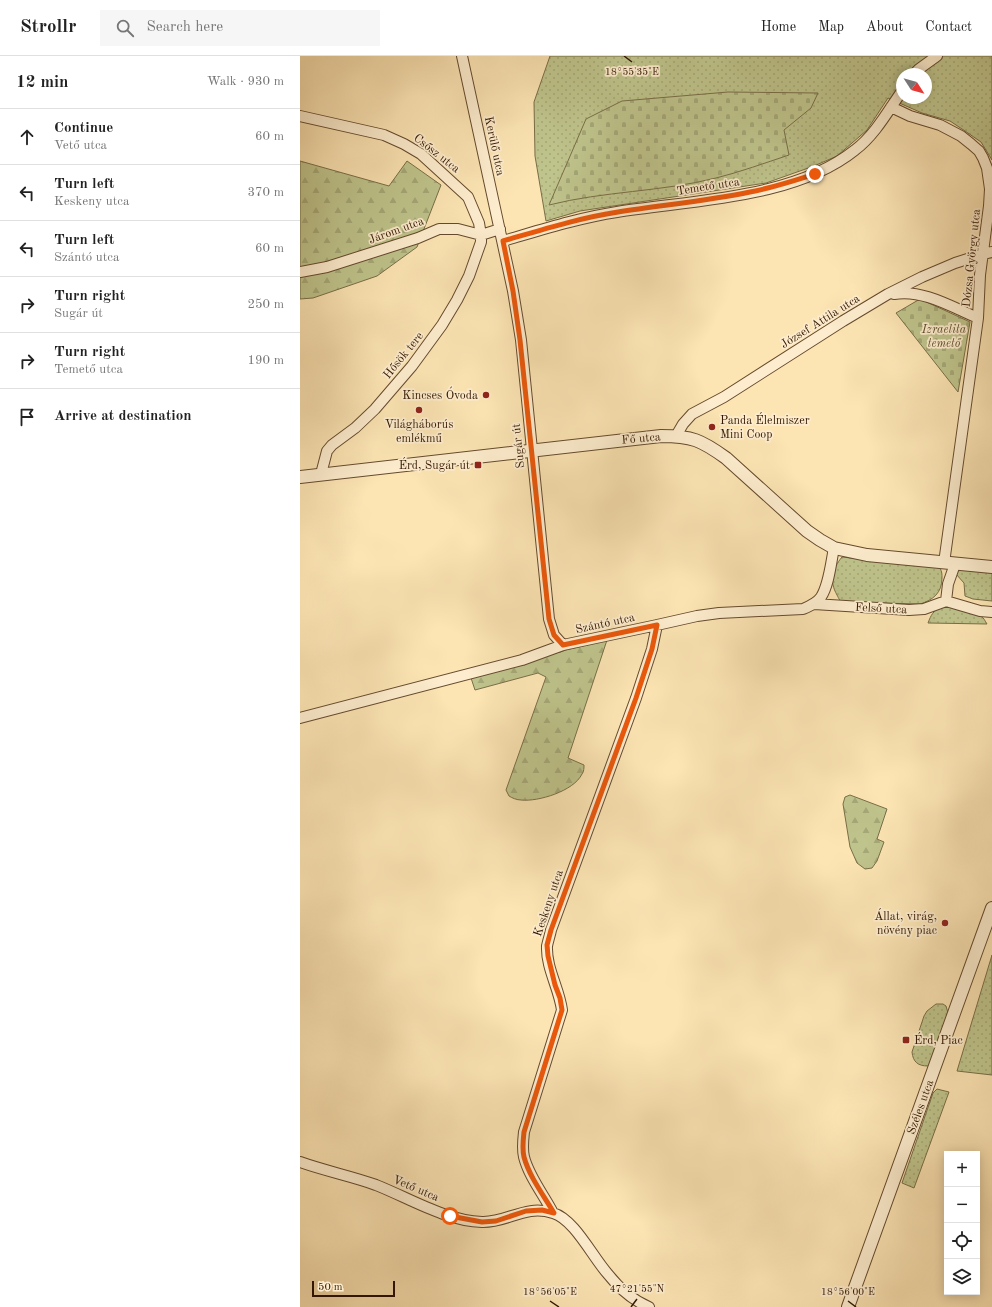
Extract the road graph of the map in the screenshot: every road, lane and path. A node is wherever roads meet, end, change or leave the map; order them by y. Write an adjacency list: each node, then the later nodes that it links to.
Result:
1 (463, 56): 8 (street, Kerülő utca)
2 (937, 56): 3 (street)
3 (920, 68)
4 (896, 100): 5 (street, Temető utca)
5 (891, 107): 7 (street, Dózsa György utca); 10 (street, Temető utca)
6 (300, 116): 9 (street, Csősz utca)
7 (989, 225): 11 (street, Dózsa György utca)
8 (500, 229): 9 (street); 10 (street, Kerülő utca)
9 (481, 235): 12 (street, Járom utca); 17 (street, Hősök tere)
10 (503, 241): 16 (street, Sugár út)
11 (987, 253): 13 (street, József Attila utca); 14 (street, Dózsa György utca)
12 (300, 272)
13 (888, 294): 14 (street); 15 (street, József Attila utca)
14 (978, 318): 20 (street, Dózsa György utca)
15 (676, 436): 16 (street, Fő utca); 19 (street, Fő utca)
16 (531, 450): 17 (street, Fő utca); 26 (street, Sugár út)
17 (322, 474): 18 (street, Fő utca)
18 (300, 477)
19 (834, 548): 20 (street, Fő utca); 23 (street)
20 (949, 563): 21 (street); 22 (street)
21 (992, 568)
22 (946, 601): 23 (street, Felső utca); 24 (street)
23 (814, 604): 25 (street, Szántó utca)
24 (992, 612)
25 (657, 625): 26 (street, Szántó utca); 30 (street, Keskeny utca)
26 (563, 645): 27 (street, Szántó utca)
27 (300, 718)
28 (992, 908): 32 (street, Széles utca)
29 (300, 1162): 30 (street, Vető utca)
30 (554, 1213): 31 (street, Vető utca)
31 (649, 1307)
32 (848, 1307)

